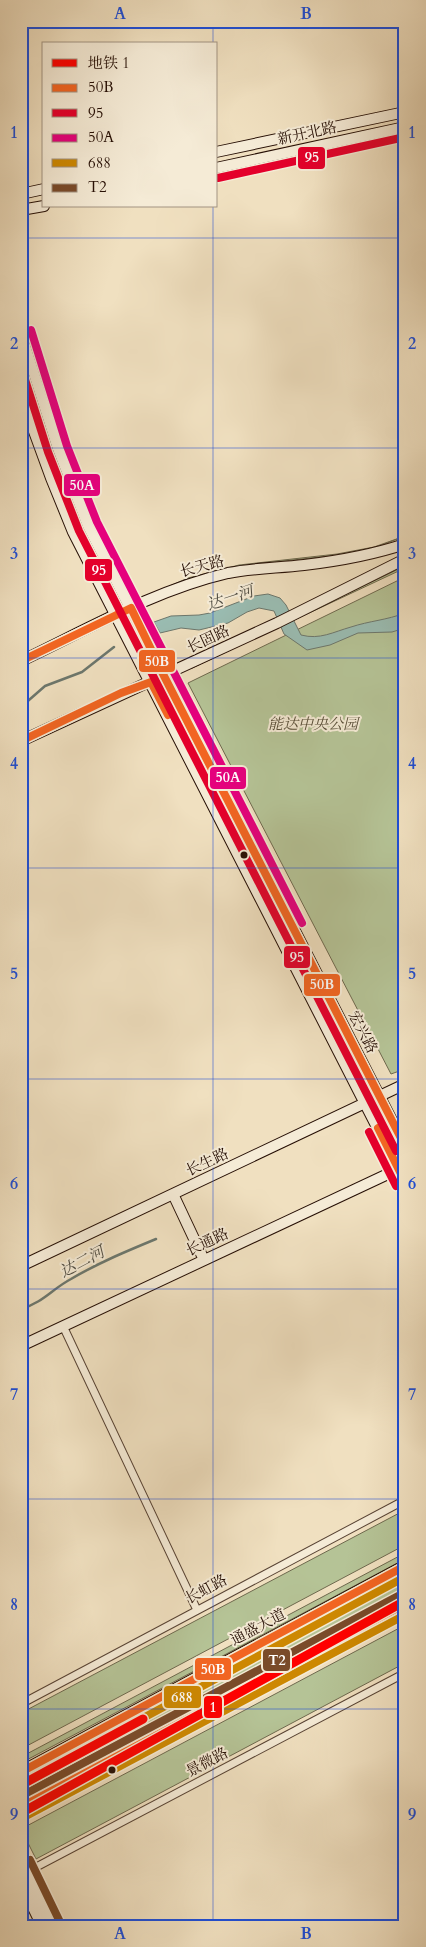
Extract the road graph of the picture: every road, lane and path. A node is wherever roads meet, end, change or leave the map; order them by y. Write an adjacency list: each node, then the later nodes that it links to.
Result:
1 (405, 112): 3 (main road, 新开北路)
2 (405, 127): 4 (main road, 新开北路)
3 (218, 152)
4 (218, 168)
5 (42, 189): 6 (main road)
6 (21, 194)
7 (42, 206): 8 (main road)
8 (21, 210)
9 (21, 333): 13 (main road, 宏兴路)
10 (21, 396): 14 (main road, 宏兴路)
11 (405, 544): 13 (main road, 长天路)
12 (405, 559): 16 (main road, 长固路)
13 (131, 608): 14 (main road, 长天路); 16 (main road, 宏兴路)
14 (116, 615): 15 (main road, 长天路); 17 (main road, 宏兴路)
15 (21, 661)
16 (164, 676): 17 (main road, 长固路); 20 (main road, 宏兴路)
17 (150, 682): 18 (main road, 长固路); 21 (main road, 宏兴路)
18 (21, 741)
19 (405, 1084): 20 (main road, 长生路)
20 (378, 1096): 21 (main road, 长生路); 22 (main road, 宏兴路)
21 (364, 1102): 23 (main road, 宏兴路); 25 (main road, 长生路)
22 (405, 1146)
23 (402, 1168): 24 (main road, 宏兴路); 26 (main road, 长通路)
24 (405, 1182)
25 (173, 1194): 26 (main road); 27 (main road, 长生路)
26 (204, 1260): 28 (main road, 长通路)
27 (21, 1266)
28 (63, 1326): 29 (main road, 长通路); 33 (street)
29 (21, 1346)
30 (405, 1500): 33 (street, 长虹路)
31 (405, 1566): 36 (main road, 通盛大道)
32 (405, 1604): 37 (main road)
33 (197, 1610): 35 (street, 长虹路)
34 (405, 1673): 38 (street, 景微路)
35 (21, 1704)
36 (21, 1772)
37 (21, 1807)
38 (23, 1871): 41 (main road)
39 (21, 1883): 40 (main road)
40 (42, 1926)
41 (51, 1926)

